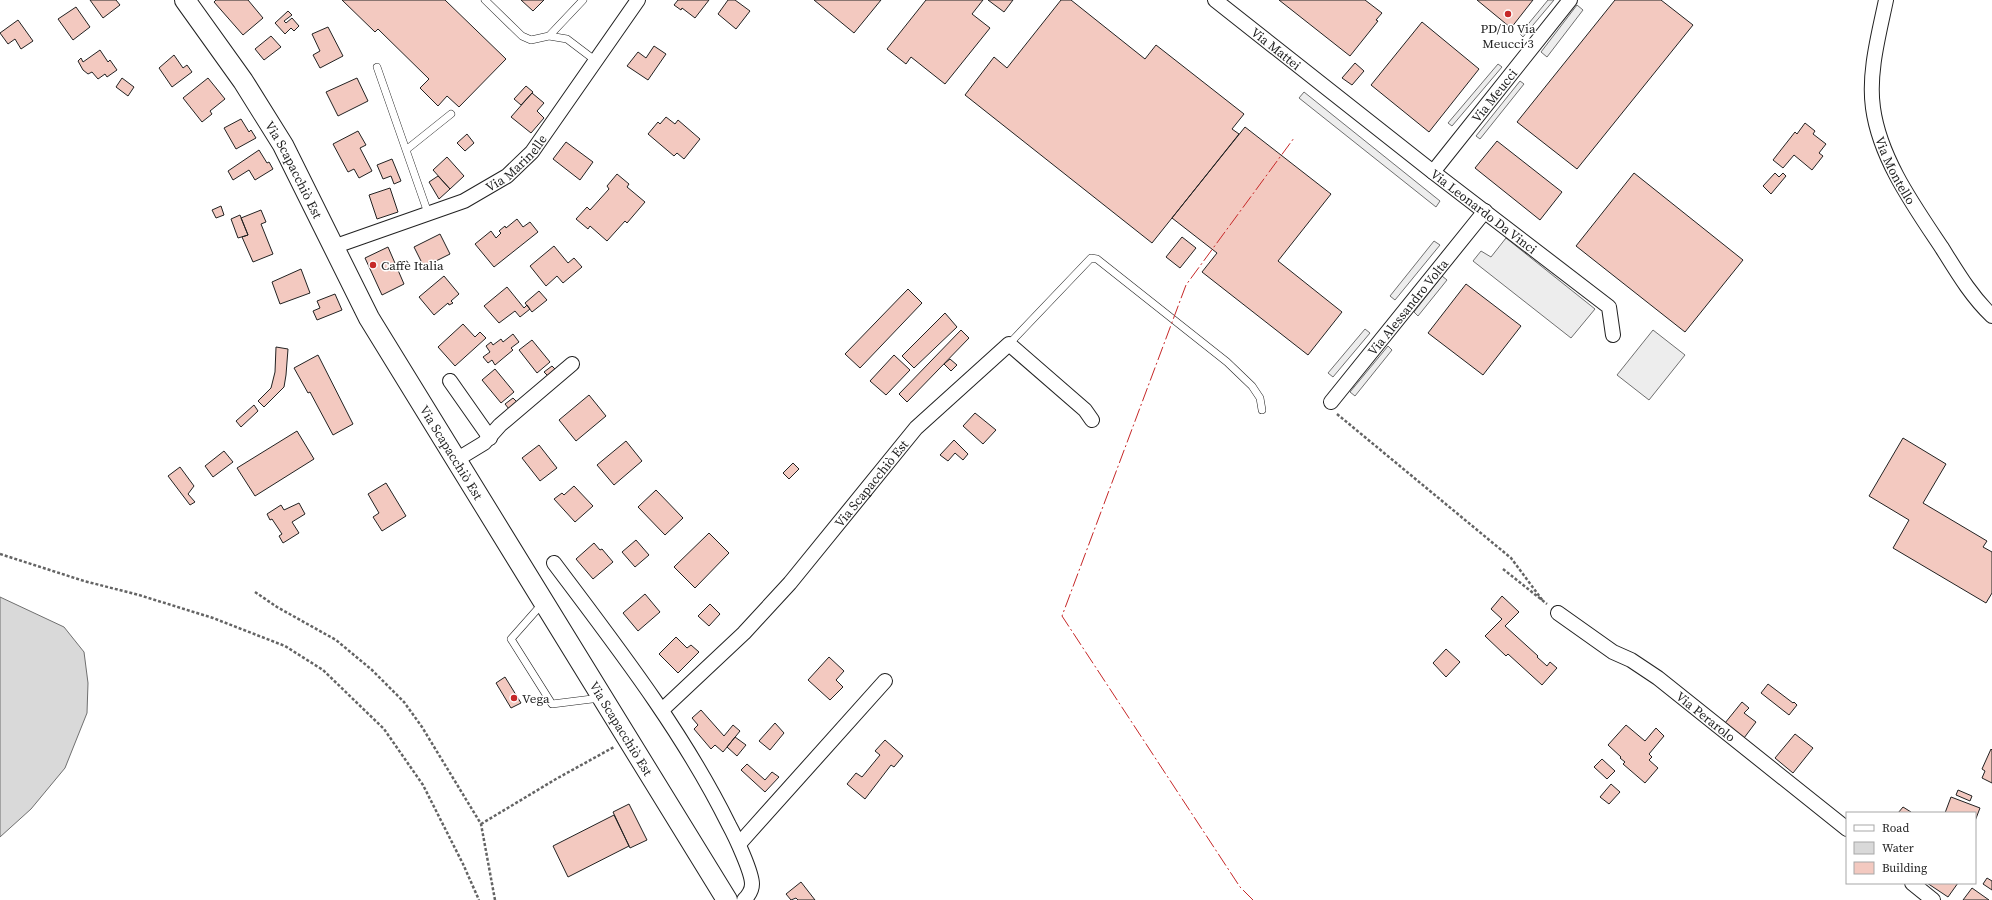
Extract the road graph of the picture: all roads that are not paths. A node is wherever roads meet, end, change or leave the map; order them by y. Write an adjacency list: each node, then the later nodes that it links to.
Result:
1 (185, 0): 17 (main road, Via Scapacchiò Est)
2 (485, 0): 8 (lane)
3 (583, 0): 8 (lane)
4 (638, 0): 9 (street, Via Marinelle)
5 (1215, 0): 11 (street, Via Mattei)
6 (1570, 0): 14 (street, Via Meucci)
7 (1886, 0): 18 (street, Via Montello)
8 (549, 36): 9 (lane)
9 (596, 61): 16 (street, Via Marinelle)
10 (377, 67): 13 (lane)
11 (1338, 97): 14 (street, Via Leonardo Da Vinci)
12 (451, 114): 13 (lane)
13 (406, 150): 16 (lane)
14 (1433, 172): 15 (street, Via Leonardo Da Vinci)
15 (1485, 211): 19 (street, Via Leonardo Da Vinci); 23 (street, Via Alessandro Volta)
16 (428, 213): 17 (street, Via Marinelle)
17 (333, 247): 27 (main road, Via Scapacchiò Est)
18 (1992, 316)
19 (1613, 335)
20 (1009, 344): 24 (lane); 25 (street); 33 (street, Via Scapacchiò Est)
21 (572, 364): 26 (street)
22 (450, 381): 26 (street)
23 (1330, 402)
24 (1262, 410)
25 (1092, 420)
26 (490, 438): 27 (street)
27 (456, 460): 29 (main road, Via Scapacchiò Est)
28 (554, 562): 33 (street)
29 (543, 602): 32 (main road, Via Scapacchiò Est); 32 (lane)
30 (1558, 613): 34 (street, Via Perarolo)
31 (884, 681): 35 (street)
32 (603, 698): 37 (main road, Via Scapacchiò Est)
33 (662, 710): 35 (street)
34 (1846, 828)
35 (739, 844): 38 (street)
36 (1913, 884): 39 (street)
37 (727, 900)
38 (744, 900)
39 (1934, 900)

